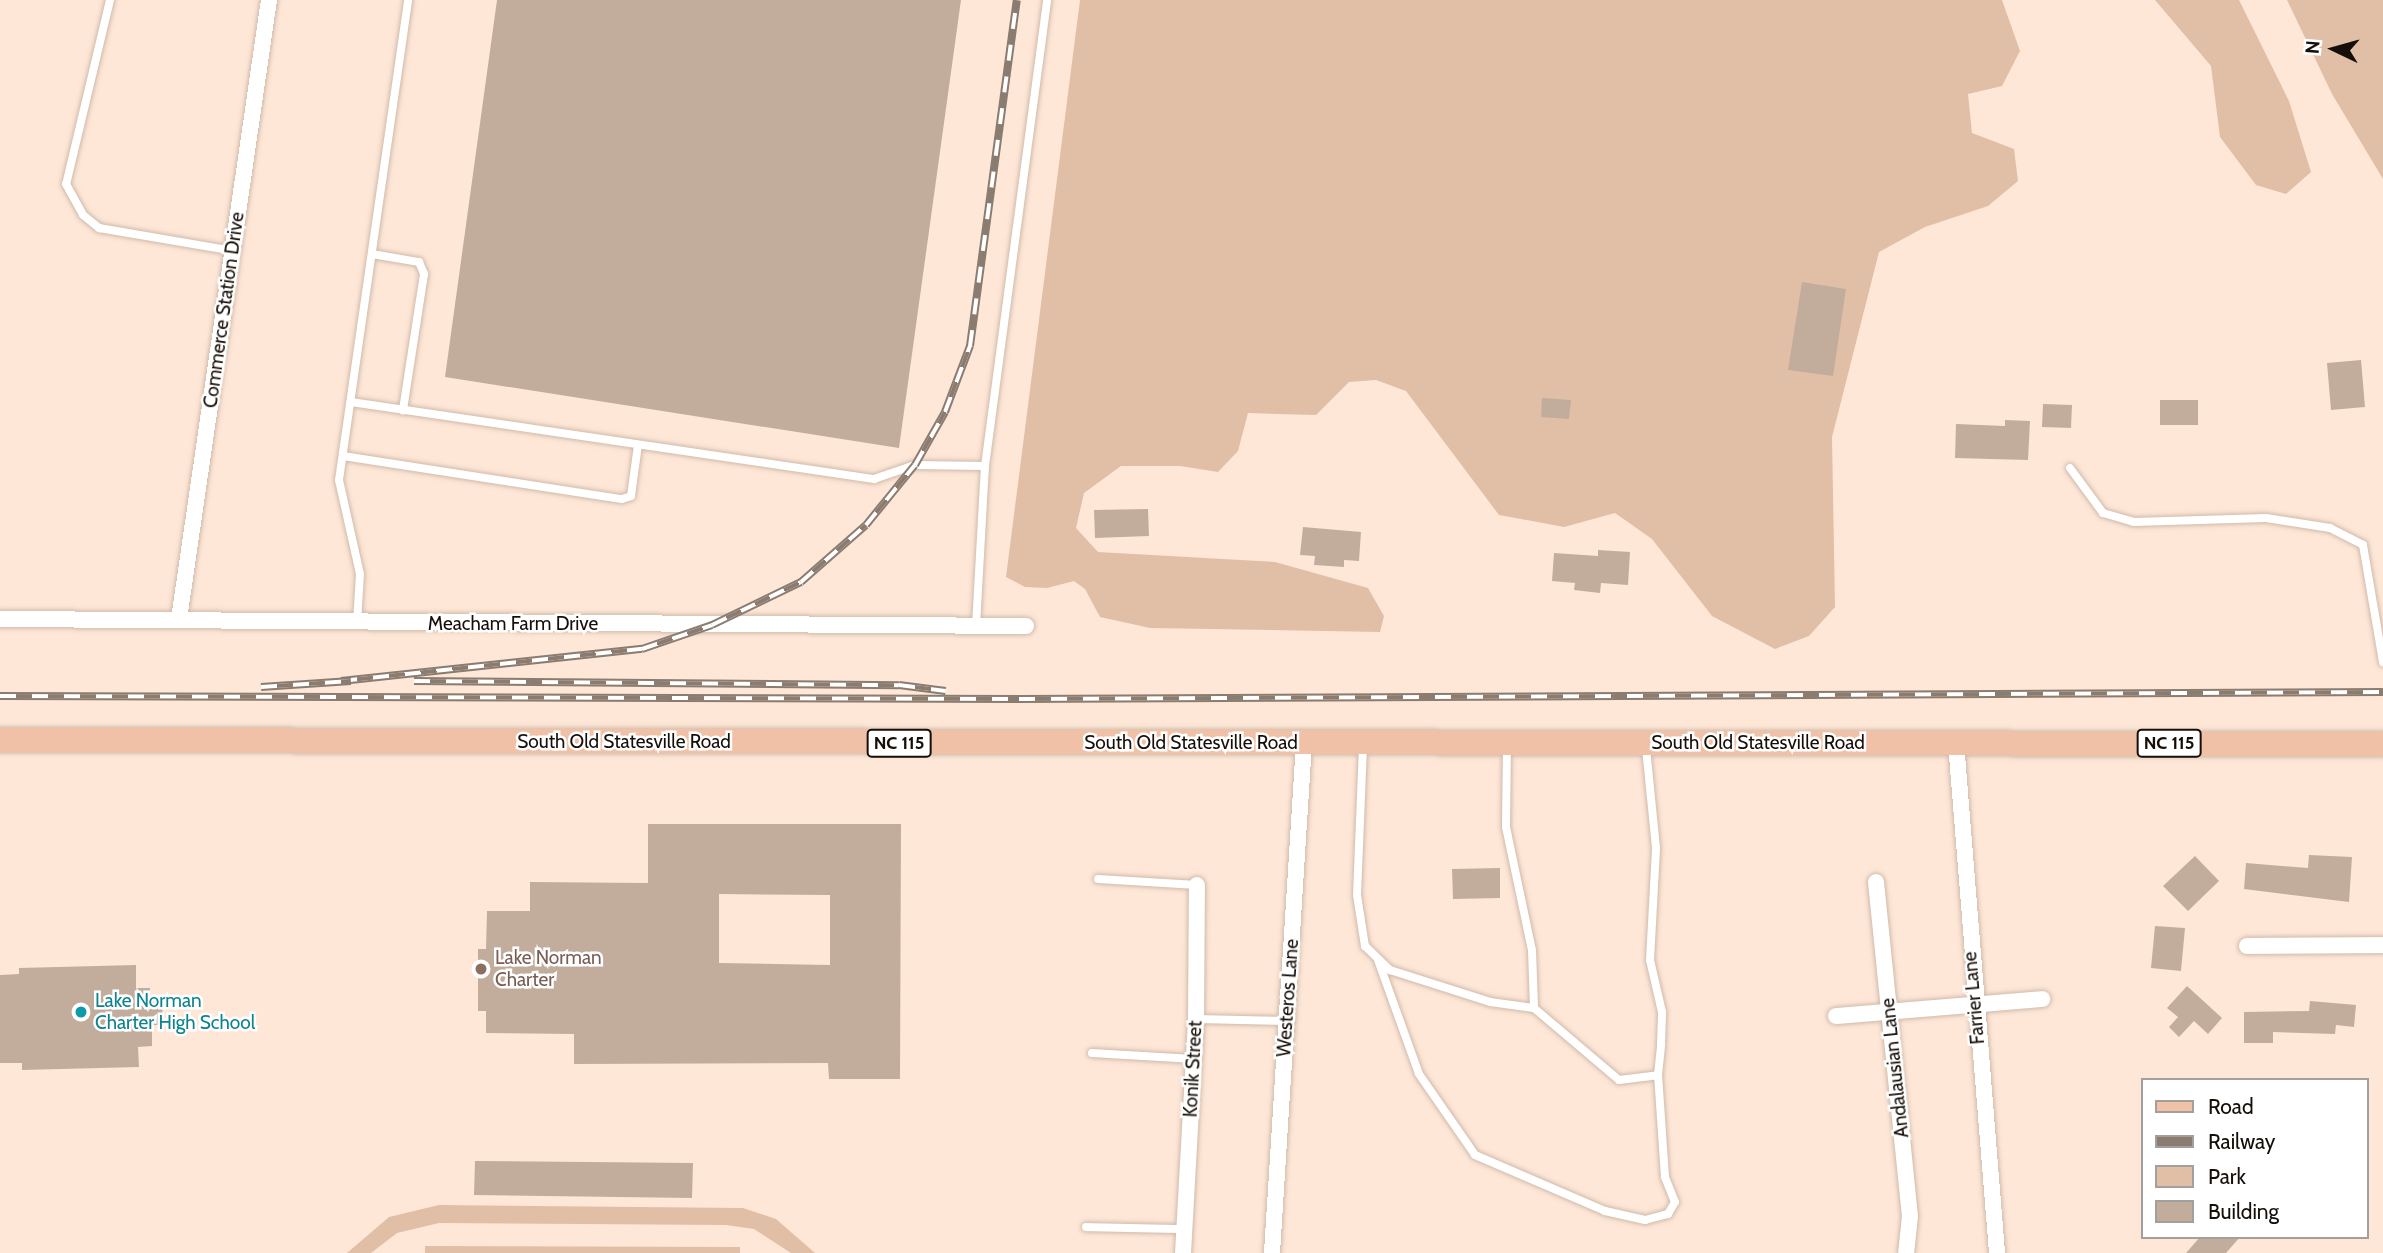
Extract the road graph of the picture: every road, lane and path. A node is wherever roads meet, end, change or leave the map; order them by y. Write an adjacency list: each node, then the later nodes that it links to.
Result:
1 (110, 0): 5 (lane)
2 (269, 0): 5 (street, Commerce Station Drive)
3 (408, 0): 6 (lane)
4 (1047, 0): 11 (lane)
5 (233, 251): 14 (street, Commerce Station Drive)
6 (372, 254): 7 (lane); 8 (lane)
7 (351, 402): 8 (lane); 10 (lane)
8 (404, 410): 9 (lane)
9 (638, 445): 10 (lane); 11 (lane)
10 (343, 456): 15 (lane)
11 (985, 466): 16 (lane)
12 (2070, 468): 18 (lane)
13 (0, 619): 14 (street, Meacham Farm Drive)
14 (179, 620): 15 (street, Meacham Farm Drive)
15 (357, 624): 16 (street, Meacham Farm Drive)
16 (976, 626): 17 (street, Meacham Farm Drive)
17 (1026, 626)
18 (2383, 662)
19 (0, 740): 20 (main road, South Old Statesville Road / NC 115)
20 (1304, 743): 21 (main road, South Old Statesville Road / NC 115); 38 (street, Westeros Lane)
21 (1364, 743): 22 (main road, South Old Statesville Road / NC 115); 31 (lane)
22 (1507, 743): 23 (main road, South Old Statesville Road / NC 115); 34 (lane)
23 (1646, 743): 24 (main road, South Old Statesville Road / NC 115); 41 (lane)
24 (1956, 743): 25 (main road, South Old Statesville Road / NC 115); 33 (street, Farrier Lane)
25 (2383, 744)
26 (1098, 879): 28 (lane)
27 (1876, 882): 35 (street, Andalausian Lane)
28 (1197, 884): 37 (street, Konik Street)
29 (2383, 945): 30 (street)
30 (2248, 946)
31 (1378, 959): 34 (lane); 41 (lane)
32 (2042, 999): 33 (street)
33 (1974, 1005): 35 (street); 47 (street, Farrier Lane)
34 (1534, 1008): 41 (lane)
35 (1890, 1013): 36 (street); 46 (street, Andalausian Lane)
36 (1836, 1016)
37 (1196, 1019): 38 (lane); 40 (street, Konik Street)
38 (1286, 1021): 45 (street, Westeros Lane)
39 (1092, 1053): 40 (lane)
40 (1194, 1059): 43 (street, Konik Street)
41 (1658, 1075)
42 (1086, 1227): 43 (lane)
43 (1185, 1229): 44 (street, Konik Street)
44 (1183, 1253)
45 (1272, 1253)
46 (1906, 1253)
47 (1997, 1253)

